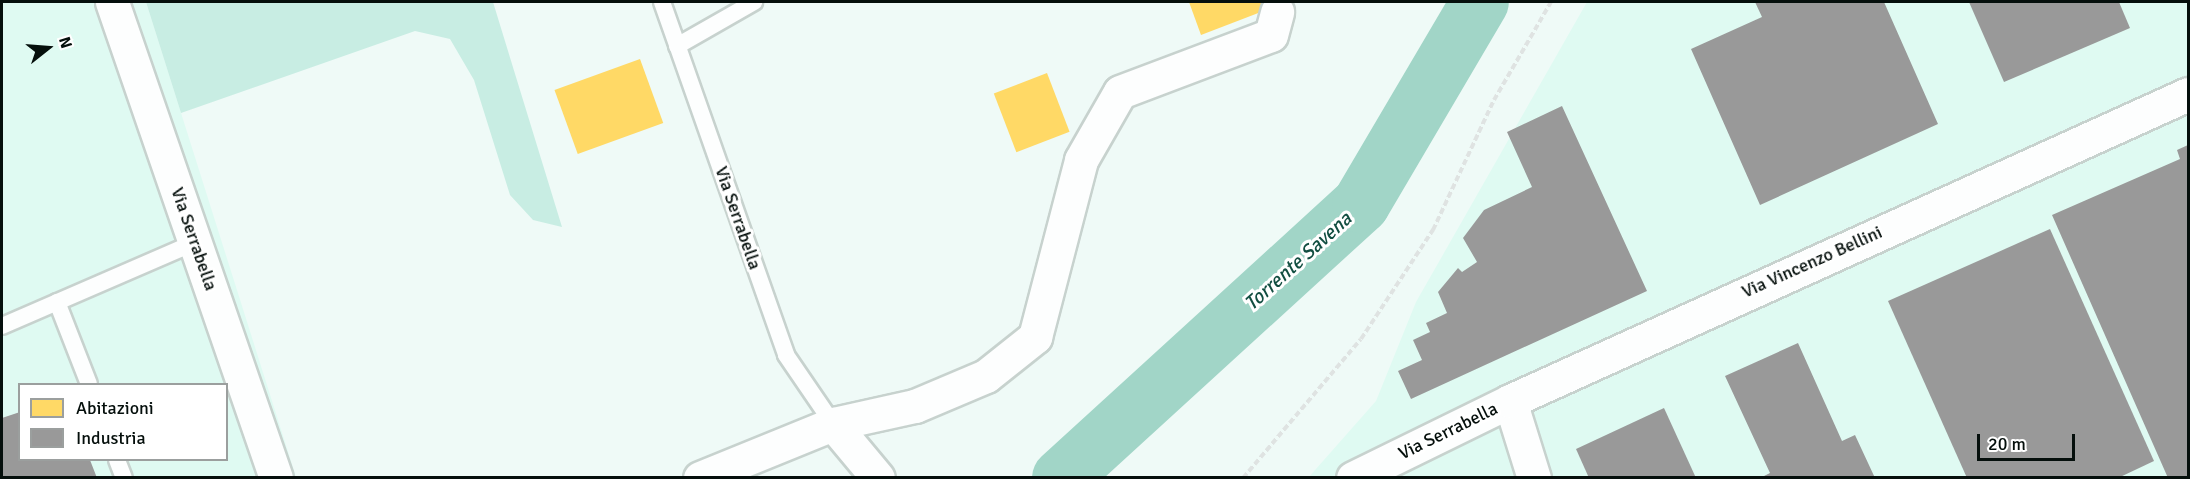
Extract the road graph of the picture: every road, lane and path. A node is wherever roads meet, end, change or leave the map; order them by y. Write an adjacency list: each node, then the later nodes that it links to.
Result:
1 (112, 2): 8 (street, Via Serrabella)
2 (662, 2): 6 (lane, Via Serrabella)
3 (754, 2): 6 (lane)
4 (1551, 2): 19 (path)
5 (1277, 12): 13 (street)
6 (678, 46): 13 (lane, Via Serrabella)
7 (2188, 94): 12 (street, Via Vincenzo Bellini)
8 (196, 243): 9 (lane); 16 (street, Via Serrabella)
9 (57, 302): 10 (lane); 11 (lane)
10 (2, 326)
11 (88, 383)
12 (1510, 400): 20 (street, Via Serrabella); 21 (street)
13 (833, 424): 17 (street); 18 (street, Via Serrabella)
14 (118, 461): 15 (lane)
15 (124, 477)
16 (276, 477)
17 (705, 477)
18 (878, 477)
19 (1243, 477)
20 (1353, 477)
21 (1533, 477)

